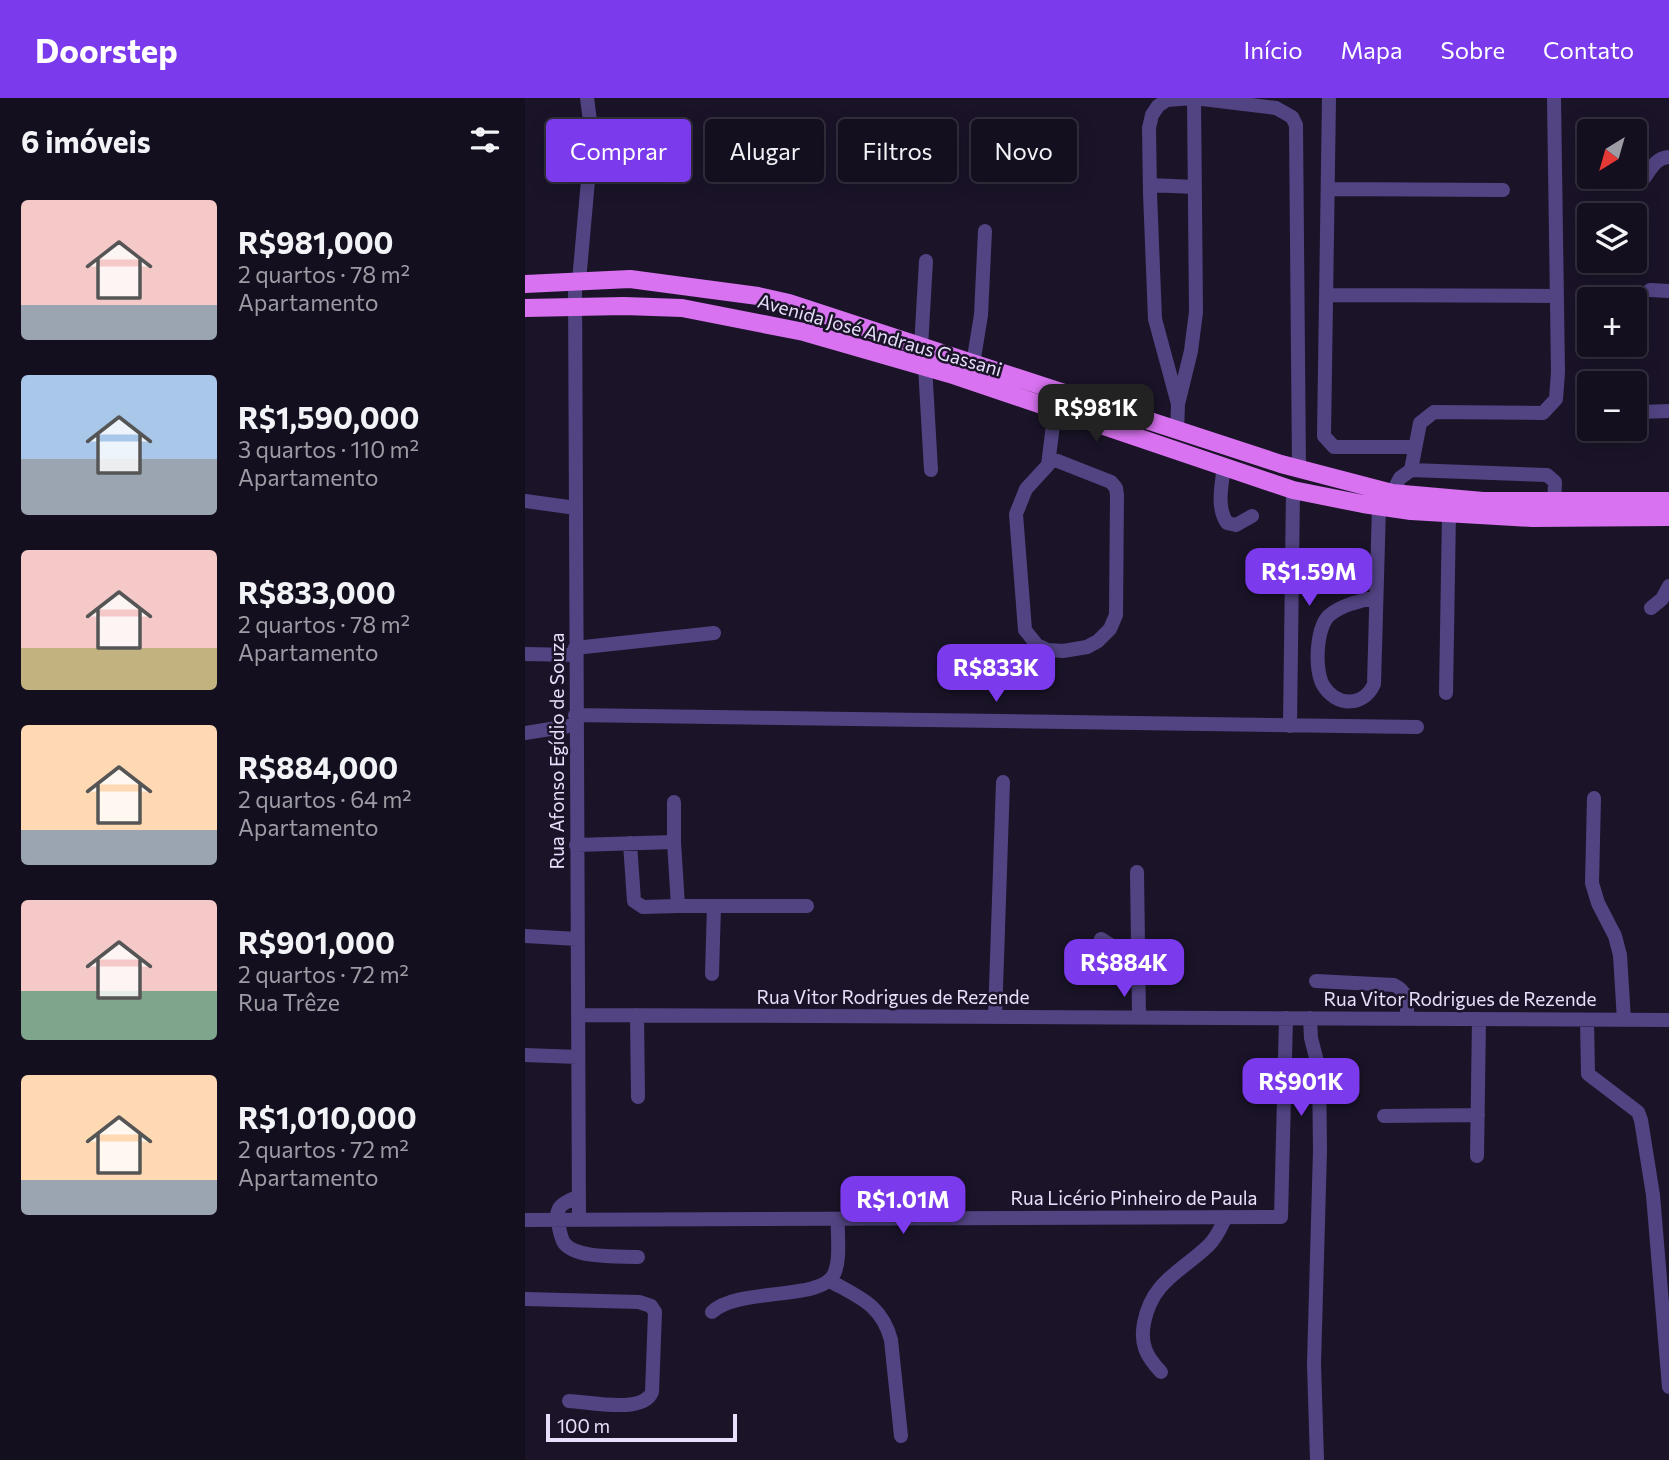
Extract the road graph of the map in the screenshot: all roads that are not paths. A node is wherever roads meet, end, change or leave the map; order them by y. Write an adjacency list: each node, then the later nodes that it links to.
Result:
1 (587, 98): 14 (street, Rua Afonso Egídio de Souza)
2 (1194, 98): 5 (street); 8 (street); 9 (street)
3 (1329, 98): 10 (street)
4 (1554, 98): 20 (street)
5 (1239, 101): 37 (street)
6 (1669, 157): 7 (street)
7 (1647, 174)
8 (1150, 185): 9 (street); 28 (street)
9 (1195, 187): 28 (street)
10 (1329, 189): 11 (street); 18 (street)
11 (1503, 190)
12 (985, 231): 25 (street)
13 (926, 261): 24 (street)
14 (577, 281): 15 (main road, Avenida José Andraus Gassani); 19 (main road, Avenida José Andraus Gassani); 21 (street, Rua Afonso Egídio de Souza)
15 (525, 284)
16 (1650, 290): 17 (street)
17 (1669, 292)
18 (1327, 295): 20 (street); 34 (street)
19 (758, 296): 23 (main road); 24 (main road, Avenida José Andraus Gassani)
20 (1556, 296): 34 (street)
21 (576, 306): 22 (main road, Avenida José Andraus Gassani); 23 (main road, Avenida José Andraus Gassani); 45 (street, Rua Afonso Egídio de Souza)
22 (525, 308)
23 (753, 320): 26 (main road, Avenida José Andraus Gassani)
24 (921, 347): 27 (main road, Avenida José Andraus Gassani)
25 (974, 364): 27 (main road, Avenida José Andraus Gassani); 32 (main road, Avenida José Andraus Gassani)
26 (925, 366): 27 (main road, Avenida José Andraus Gassani); 38 (street)
27 (953, 366): 29 (main road, Avenida José Andraus Gassani)
28 (1178, 404): 32 (street)
29 (1055, 409): 33 (main road, Avenida José Andraus Gassani); 35 (street)
30 (1669, 411): 31 (street)
31 (1647, 412)
32 (1170, 428): 33 (main road); 37 (main road, Avenida José Andraus Gassani)
33 (1159, 444): 36 (main road, Avenida José Andraus Gassani)
34 (1414, 447): 39 (street)
35 (1050, 458): 35 (street)
36 (1224, 466): 40 (main road, Avenida José Andraus Gassani); 48 (street)
37 (1299, 469): 41 (main road, Avenida José Andraus Gassani)
38 (931, 470)
39 (1411, 470): 41 (street); 46 (street)
40 (1293, 490): 44 (main road, Avenida José Andraus Gassani); 58 (street)
41 (1392, 493): 46 (main road, Avenida José Andraus Gassani)
42 (525, 501): 45 (street)
43 (1669, 501): 46 (main road, Avenida José Andraus Gassani)
44 (1378, 506): 47 (main road, Avenida José Andraus Gassani); 51 (street)
45 (576, 508): 54 (street, Rua Afonso Egídio de Souza)
46 (1554, 509): 47 (main road, Avenida José Andraus Gassani); 49 (main road, Avenida José Andraus Gassani)
47 (1449, 513): 56 (street)
48 (1252, 516)
49 (1669, 517)
50 (1669, 586): 52 (street)
51 (1376, 597): 51 (street)
52 (1650, 608)
53 (714, 633): 54 (street)
54 (575, 651): 55 (street); 57 (street, Rua Afonso Egídio de Souza)
55 (525, 654)
56 (1445, 693)
57 (575, 720): 58 (street); 60 (street); 66 (street, Rua Afonso Egídio de Souza)
58 (1290, 726): 59 (street)
59 (1417, 727)
60 (525, 733)
61 (1003, 782): 79 (street)
62 (1594, 798): 86 (street)
63 (674, 802): 64 (street)
64 (674, 842): 65 (street); 68 (street)
65 (630, 843): 66 (street); 68 (street)
66 (576, 845): 72 (street, Rua Afonso Egídio de Souza)
67 (1137, 872): 74 (street)
68 (678, 906): 69 (street)
69 (714, 906): 70 (street); 75 (street)
70 (807, 906)
71 (525, 936): 72 (street)
72 (577, 939): 77 (street, Rua Afonso Egídio de Souza)
73 (1101, 939): 74 (street)
74 (1140, 964): 80 (street)
75 (712, 974)
76 (1316, 981): 83 (street)
77 (578, 1015): 78 (street, Rua Vitor Rodrigues de Rezende); 89 (street, Rua Afonso Egídio de Souza)
78 (637, 1015): 79 (street, Rua Vitor Rodrigues de Rezende); 90 (street)
79 (995, 1017): 80 (street, Rua Vitor Rodrigues de Rezende)
80 (1139, 1017): 82 (street, Rua Vitor Rodrigues de Rezende)
81 (1310, 1017): 82 (street, Rua Vitor Rodrigues de Rezende); 83 (street, Rua Vitor Rodrigues de Rezende); 108 (street)
82 (1286, 1018): 95 (street, Rua Licério Pinheiro de Paula)
83 (1407, 1018): 84 (street, Rua Vitor Rodrigues de Rezende)
84 (1479, 1019): 85 (street, Rua Vitor Rodrigues de Rezende); 91 (street)
85 (1587, 1020): 86 (street, Rua Vitor Rodrigues de Rezende); 105 (street)
86 (1624, 1020): 87 (street, Rua Vitor Rodrigues de Rezende)
87 (1669, 1020)
88 (525, 1055): 89 (street)
89 (578, 1056): 94 (street, Rua Afonso Egídio de Souza)
90 (638, 1097)
91 (1478, 1115): 92 (street); 93 (street)
92 (1384, 1116)
93 (1477, 1156)
94 (579, 1196): 98 (street); 99 (street, Rua Afonso Egídio de Souza)
95 (1226, 1217): 96 (street, Rua Licério Pinheiro de Paula); 104 (street)
96 (838, 1219): 99 (street, Rua Licério Pinheiro de Paula); 101 (street)
97 (525, 1220): 98 (street, Rua Licério Pinheiro de Paula)
98 (557, 1220): 99 (street, Rua Licério Pinheiro de Paula); 100 (street)
99 (579, 1220)
100 (638, 1257)
101 (830, 1280): 103 (street); 107 (street)
102 (525, 1299): 106 (street)
103 (712, 1312)
104 (1161, 1372)
105 (1669, 1387)
106 (569, 1401)
107 (901, 1436)
108 (1317, 1460)

